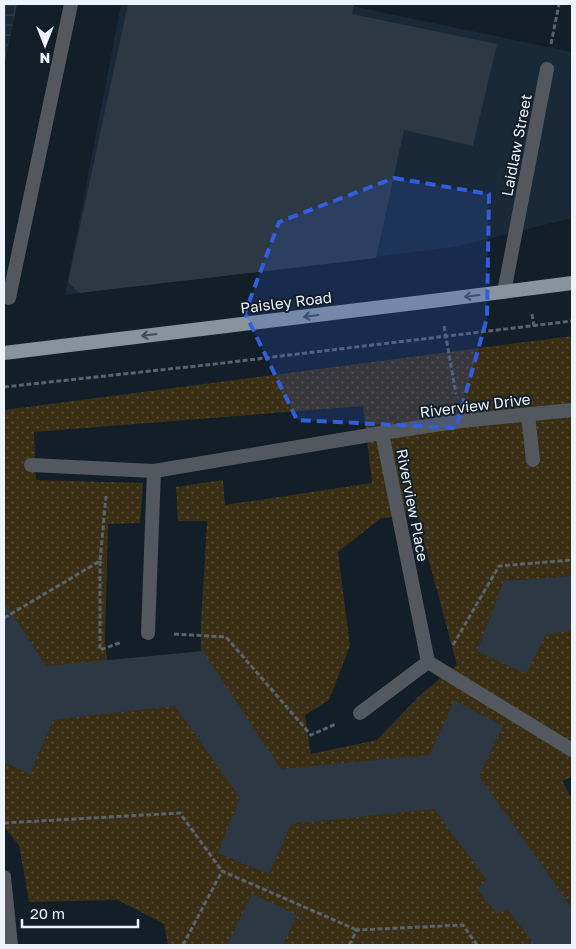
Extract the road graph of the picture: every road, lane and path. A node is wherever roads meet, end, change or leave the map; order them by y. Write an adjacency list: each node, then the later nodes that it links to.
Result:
1 (71, 4): 6 (street)
2 (559, 4): 3 (path)
3 (546, 69): 5 (street, Laidlaw Street)
4 (572, 283): 5 (main road, Paisley Road)
5 (504, 292): 7 (main road, Paisley Road, one-way to 7)
6 (6, 298)
7 (440, 300): 9 (path); 10 (main road, Paisley Road, one-way to 10)
8 (572, 321): 9 (path)
9 (446, 337): 11 (path); 14 (path)
10 (4, 353)
11 (4, 387)
12 (572, 410): 13 (street, Riverview Drive)
13 (528, 415): 14 (street, Riverview Drive); 16 (street)
14 (461, 422): 15 (street, Riverview Drive)
15 (382, 433): 18 (street, Riverview Place); 24 (street, Riverview Place)
16 (534, 460)
17 (31, 465): 18 (street, Riverview Place)
18 (154, 471): 23 (street)
19 (106, 496): 21 (path)
20 (572, 560): 24 (path)
21 (100, 561): 22 (path); 23 (path)
22 (4, 618)
23 (148, 633): 25 (path)
24 (434, 666): 25 (street); 26 (street)
25 (360, 713)
26 (572, 750)
27 (4, 823): 28 (path)
28 (222, 871): 30 (path); 32 (path)
29 (4, 877): 31 (street)
30 (357, 930): 33 (path); 34 (path)
31 (11, 945)
32 (183, 945)
33 (350, 945)
34 (477, 945)

